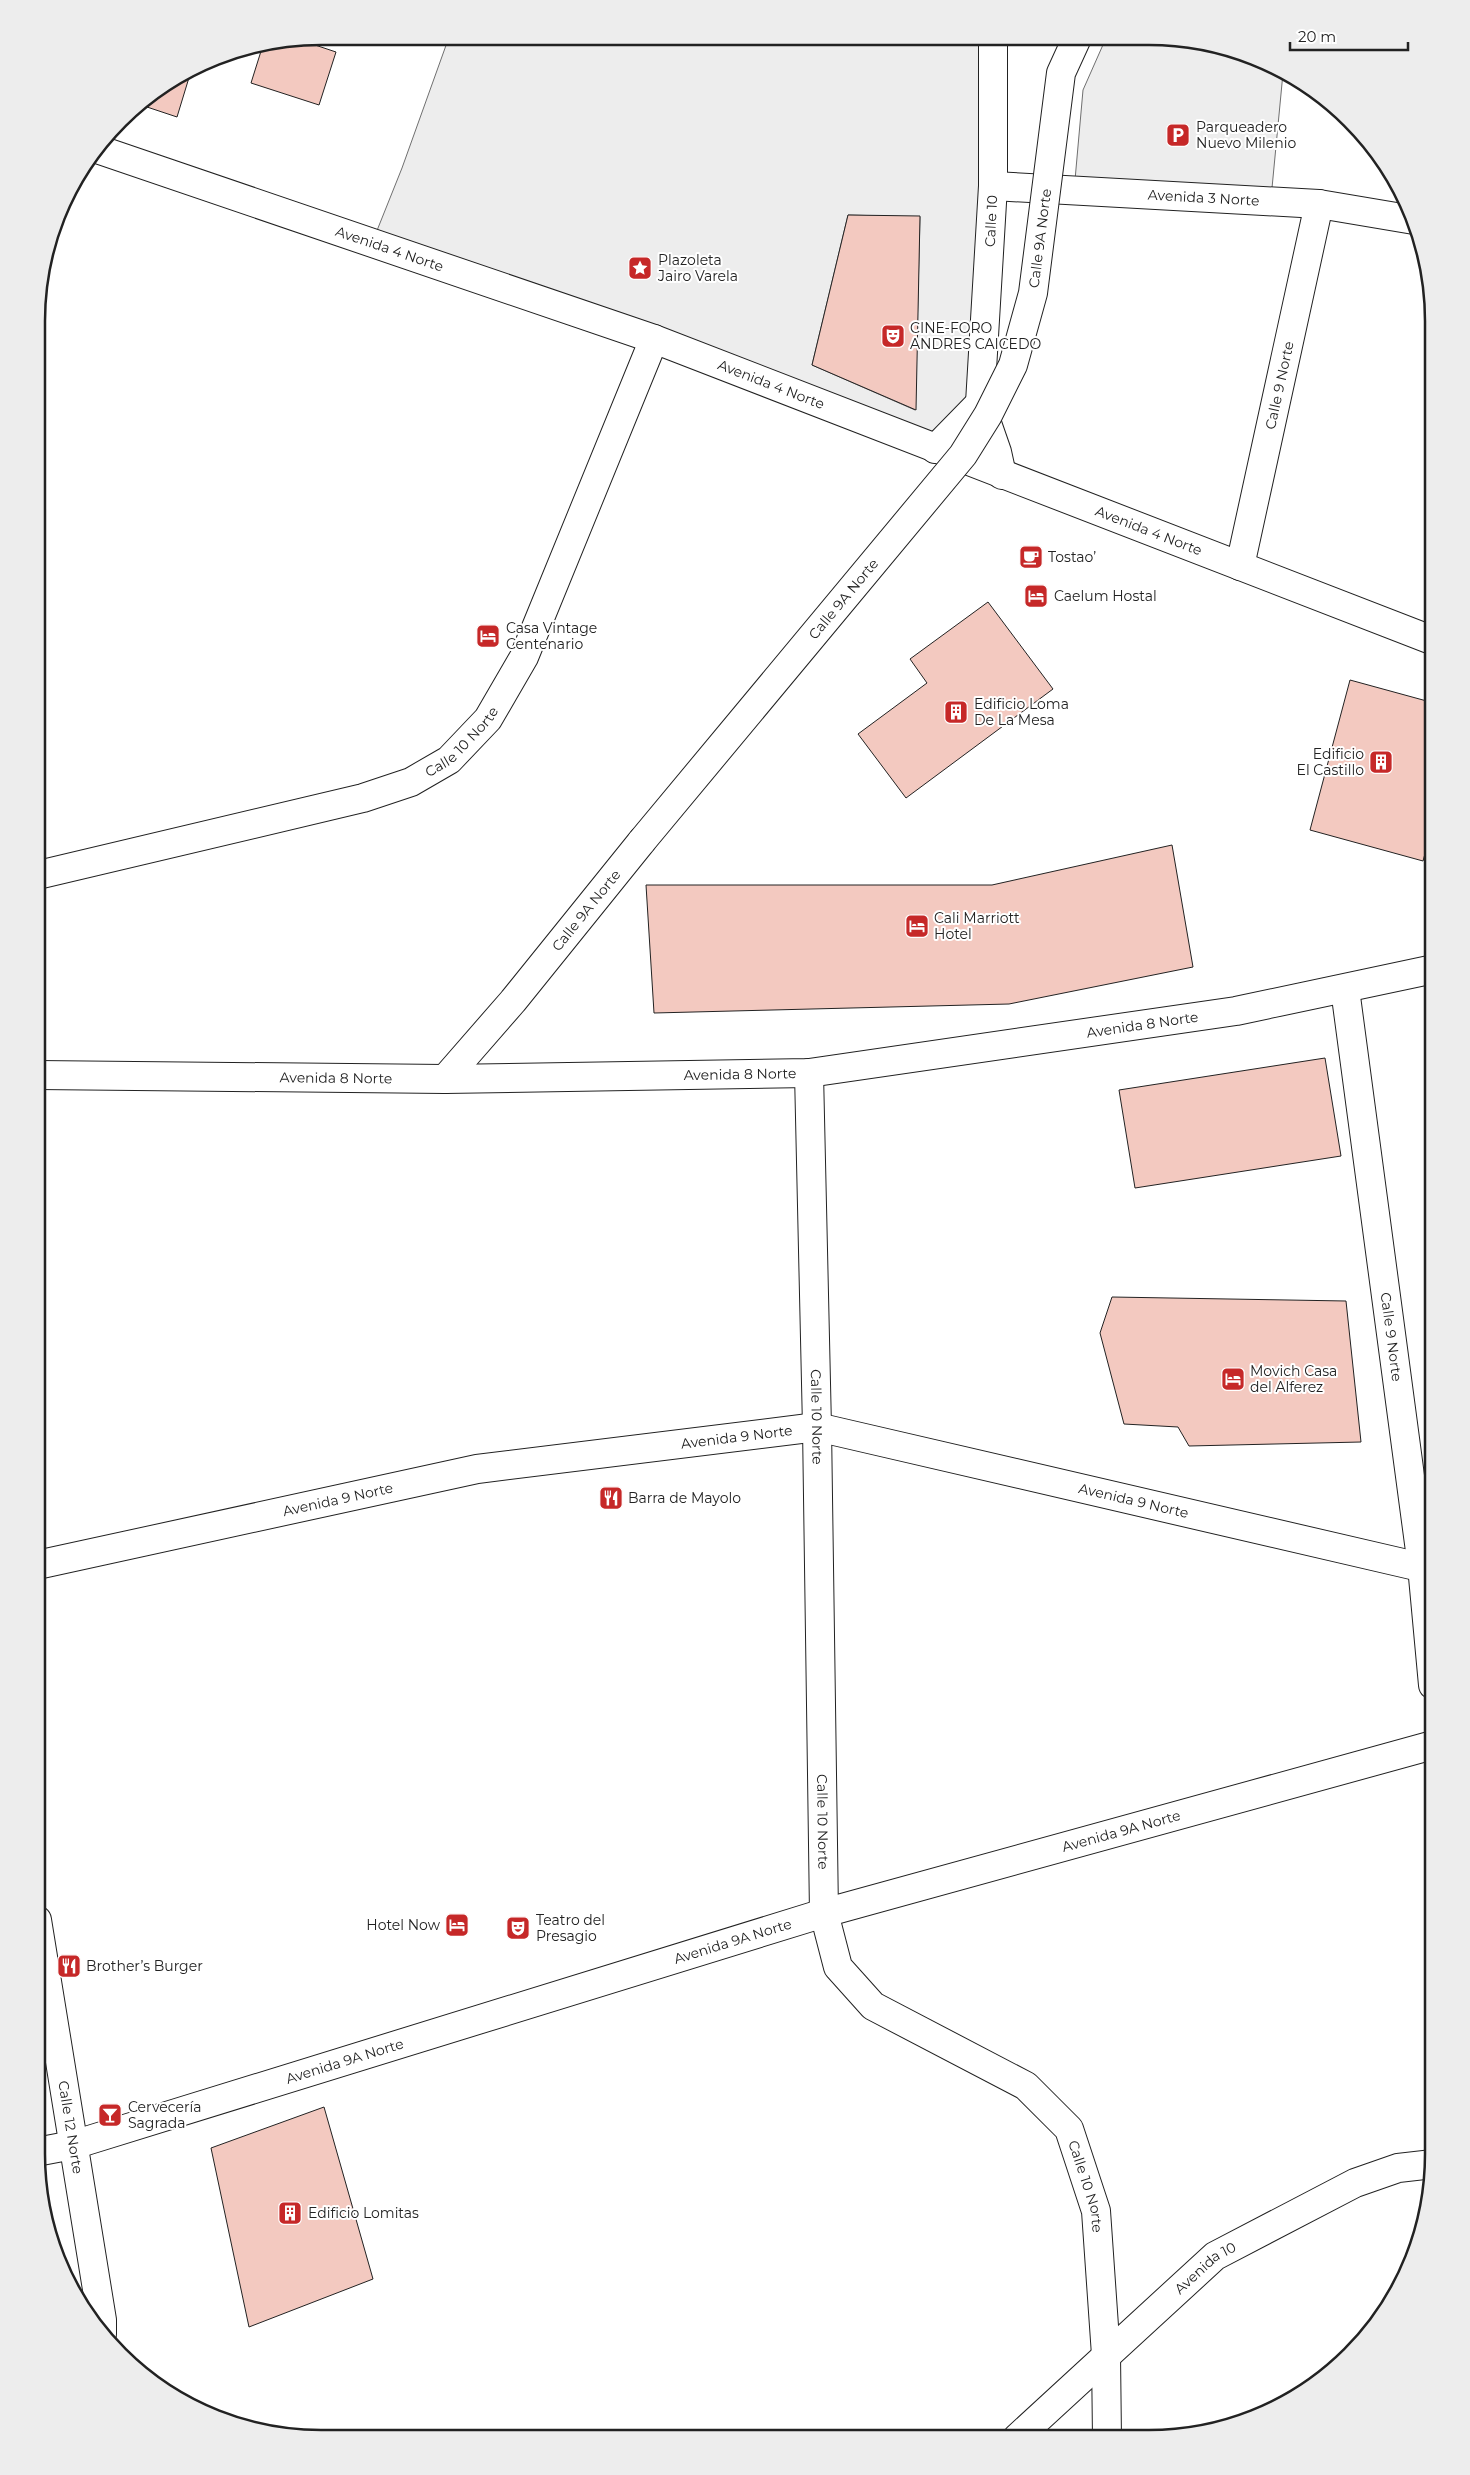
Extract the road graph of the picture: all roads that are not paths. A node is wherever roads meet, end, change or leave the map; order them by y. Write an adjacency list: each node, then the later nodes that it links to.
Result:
1 (993, 45): 4 (street, Calle 10)
2 (1074, 45): 18 (street, Calle 9A Norte, bridge)
3 (103, 151): 7 (street, Avenida 4 Norte)
4 (993, 186): 5 (street, Avenida 3 Norte); 8 (street, Calle 10)
5 (1319, 204): 6 (street, Avenida 3 Norte); 11 (street, Calle 9 Norte)
6 (1405, 219)
7 (654, 339): 9 (street, Avenida 4 Norte); 13 (street, Calle 10 Norte)
8 (980, 403): 9 (street); 10 (street, Calle 10)
9 (934, 449): 10 (street, Avenida 4 Norte)
10 (1002, 475): 11 (street, Avenida 4 Norte)
11 (1240, 566): 12 (street, Avenida 4 Norte)
12 (1425, 638)
13 (45, 873)
14 (1425, 971): 15 (street, Avenida 8 Norte)
15 (1345, 989): 16 (street, Avenida 8 Norte); 20 (street, Calle 9 Norte)
16 (809, 1073): 18 (street, Avenida 8 Norte); 19 (street, Calle 10 Norte)
17 (45, 1075): 18 (street, Avenida 8 Norte)
18 (445, 1078)
19 (817, 1427): 21 (street, Avenida 9 Norte); 22 (street, Avenida 9 Norte); 24 (street, Calle 10 Norte)
20 (1425, 1547)
21 (45, 1563)
22 (1425, 1567)
23 (1425, 1747): 24 (street, Avenida 9A Norte)
24 (824, 1914): 26 (street, Avenida 9A Norte); 30 (street, Calle 10 Norte)
25 (45, 1975): 26 (street, Calle 12 Norte)
26 (73, 2145): 27 (street, Avenida 9A Norte); 29 (street, Calle 12 Norte)
27 (45, 2150)
28 (1424, 2165): 30 (street, Avenida 10)
29 (102, 2322)
30 (1106, 2355): 31 (street, Avenida 10); 32 (street, Calle 10 Norte)
31 (1026, 2430)
32 (1107, 2430)

